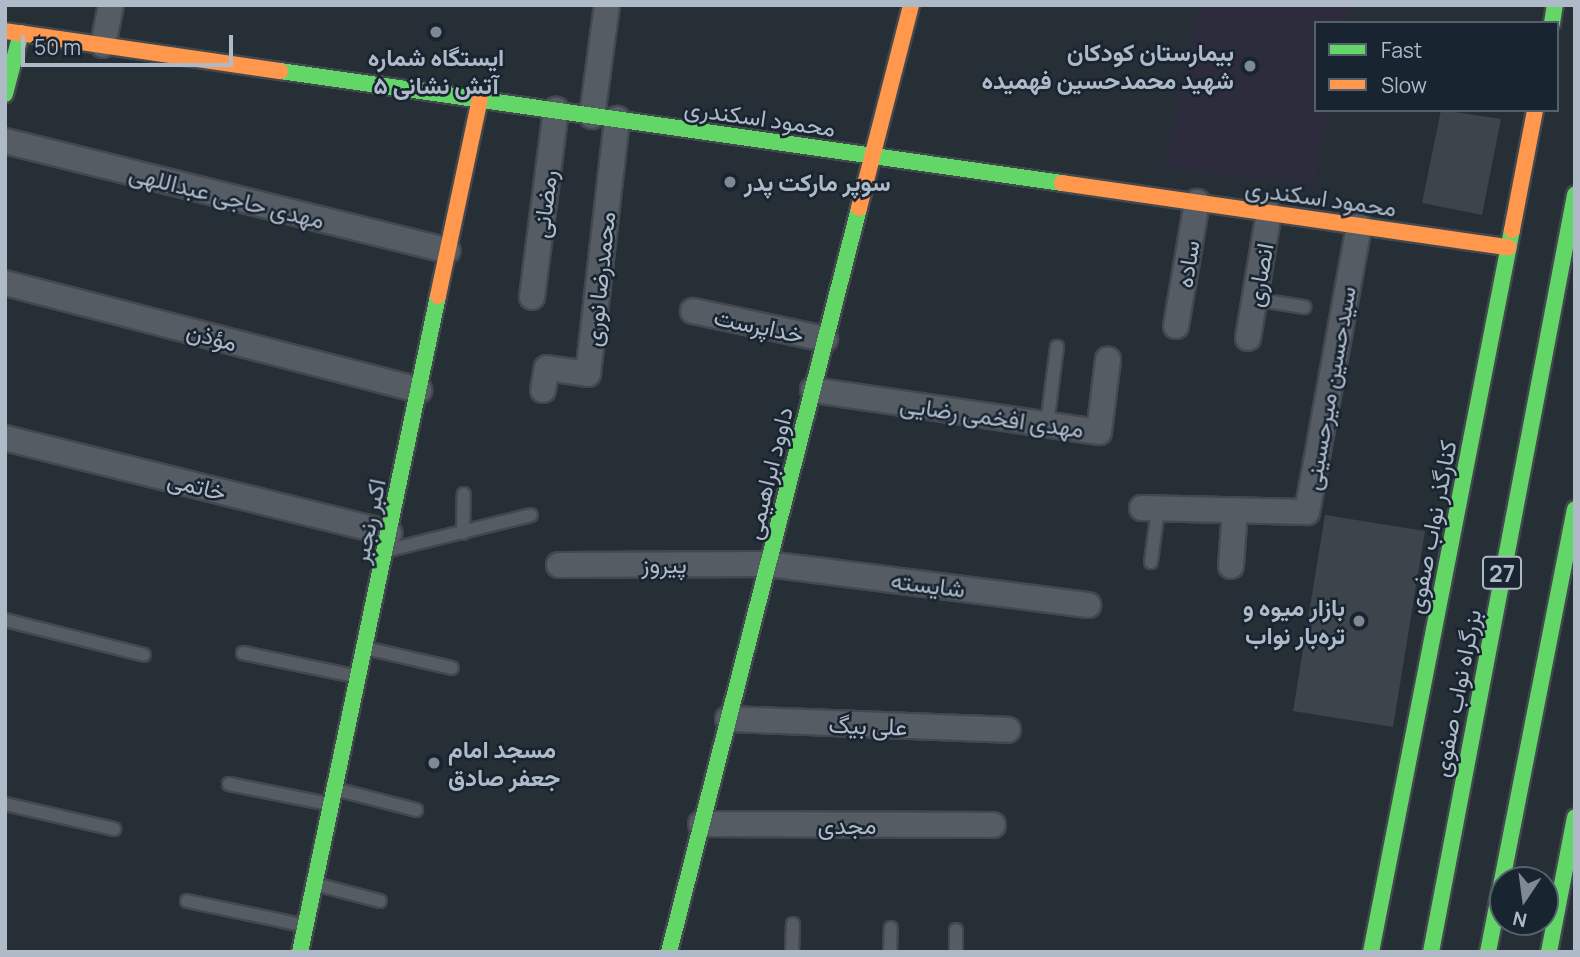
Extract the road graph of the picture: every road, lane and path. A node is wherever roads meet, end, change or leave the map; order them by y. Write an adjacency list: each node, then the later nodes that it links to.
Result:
1 (111, 5): 5 (street)
2 (607, 5): 10 (street)
3 (911, 5): 13 (main road, داوود ابراهیمی)
4 (13, 32): 5 (main road, محمود اسکندری); 6 (main road)
5 (103, 45): 7 (main road, محمود اسکندری)
6 (5, 94)
7 (480, 99): 8 (main road, محمود اسکندری); 19 (main road, اکبر رنجبر)
8 (556, 110): 10 (main road, محمود اسکندری); 21 (street, رمضانی)
9 (1535, 112): 18 (main road, کنارگذر نواب صفوی)
10 (592, 116): 11 (main road, محمود اسکندری)
11 (617, 119): 13 (main road, محمود اسکندری); 31 (street, محمدرضا نوری)
12 (5, 141): 19 (street, مهدی حاجی عبداللهی)
13 (873, 156): 15 (main road, محمود اسکندری); 27 (main road, داوود ابراهیمی)
14 (1575, 195): 76 (main road, بزرگراه نواب صفوی / 27)
15 (1197, 202): 16 (main road, محمود اسکندری); 25 (street, ساده)
16 (1269, 213): 17 (main road, محمود اسکندری); 22 (street, انصاری)
17 (1359, 226): 18 (main road, محمود اسکندری); 38 (street, سیدحسین میرحسینی)
18 (1508, 247): 75 (main road, کنارگذر نواب صفوی)
19 (448, 251): 30 (main road, اکبر رنجبر)
20 (5, 283): 30 (street, مؤذن)
21 (532, 297)
22 (1254, 299): 23 (lane); 26 (street, انصاری)
23 (1304, 307)
24 (693, 311): 27 (street, خداپرست)
25 (1176, 326)
26 (1248, 338)
27 (825, 339): 32 (main road, داوود ابراهیمی)
28 (1057, 347): 33 (lane)
29 (1108, 360): 33 (street, مهدی افخمی رضایی)
30 (419, 390): 41 (main road, اکبر رنجبر)
31 (543, 390)
32 (813, 390): 33 (street, مهدی افخمی رضایی); 43 (main road, داوود ابراهیمی)
33 (1047, 424)
34 (5, 438): 41 (street, خاتمی)
35 (464, 494): 40 (lane)
36 (1150, 508): 38 (street, سیدحسین میرحسینی); 42 (lane)
37 (1575, 509): 77 (main road, 27)
38 (1235, 510): 45 (street)
39 (531, 515): 40 (lane)
40 (463, 533): 41 (lane)
41 (387, 542): 48 (main road, اکبر رنجبر)
42 (1151, 562)
43 (768, 564): 44 (street, پیروز); 46 (street, شایسته); 53 (main road, داوود ابراهیمی)
44 (559, 565)
45 (1231, 566)
46 (1088, 605)
47 (5, 620): 50 (lane)
48 (364, 648): 51 (lane); 52 (main road, اکبر رنجبر)
49 (243, 653): 52 (lane)
50 (144, 655)
51 (452, 668)
52 (358, 677): 56 (main road, اکبر رنجبر)
53 (728, 719): 54 (street, علی بیگ); 60 (main road, داوود ابراهیمی)
54 (1008, 730)
55 (229, 784): 56 (lane)
56 (333, 797): 58 (lane); 63 (main road, اکبر رنجبر)
57 (5, 804): 62 (lane)
58 (416, 810)
59 (1575, 817): 78 (main road)
60 (701, 824): 61 (street, مجدی); 71 (main road, داوود ابراهیمی)
61 (993, 825)
62 (114, 830)
63 (315, 884): 65 (lane); 67 (main road, اکبر رنجبر)
64 (187, 901): 67 (lane)
65 (380, 901)
66 (793, 924): 72 (lane)
67 (306, 926): 70 (main road, اکبر رنجبر)
68 (891, 928): 73 (lane)
69 (956, 930): 74 (lane)
70 (300, 952)
71 (669, 952)
72 (792, 952)
73 (890, 952)
74 (956, 952)
75 (1371, 952)
76 (1431, 952)
77 (1488, 952)
78 (1549, 952)

